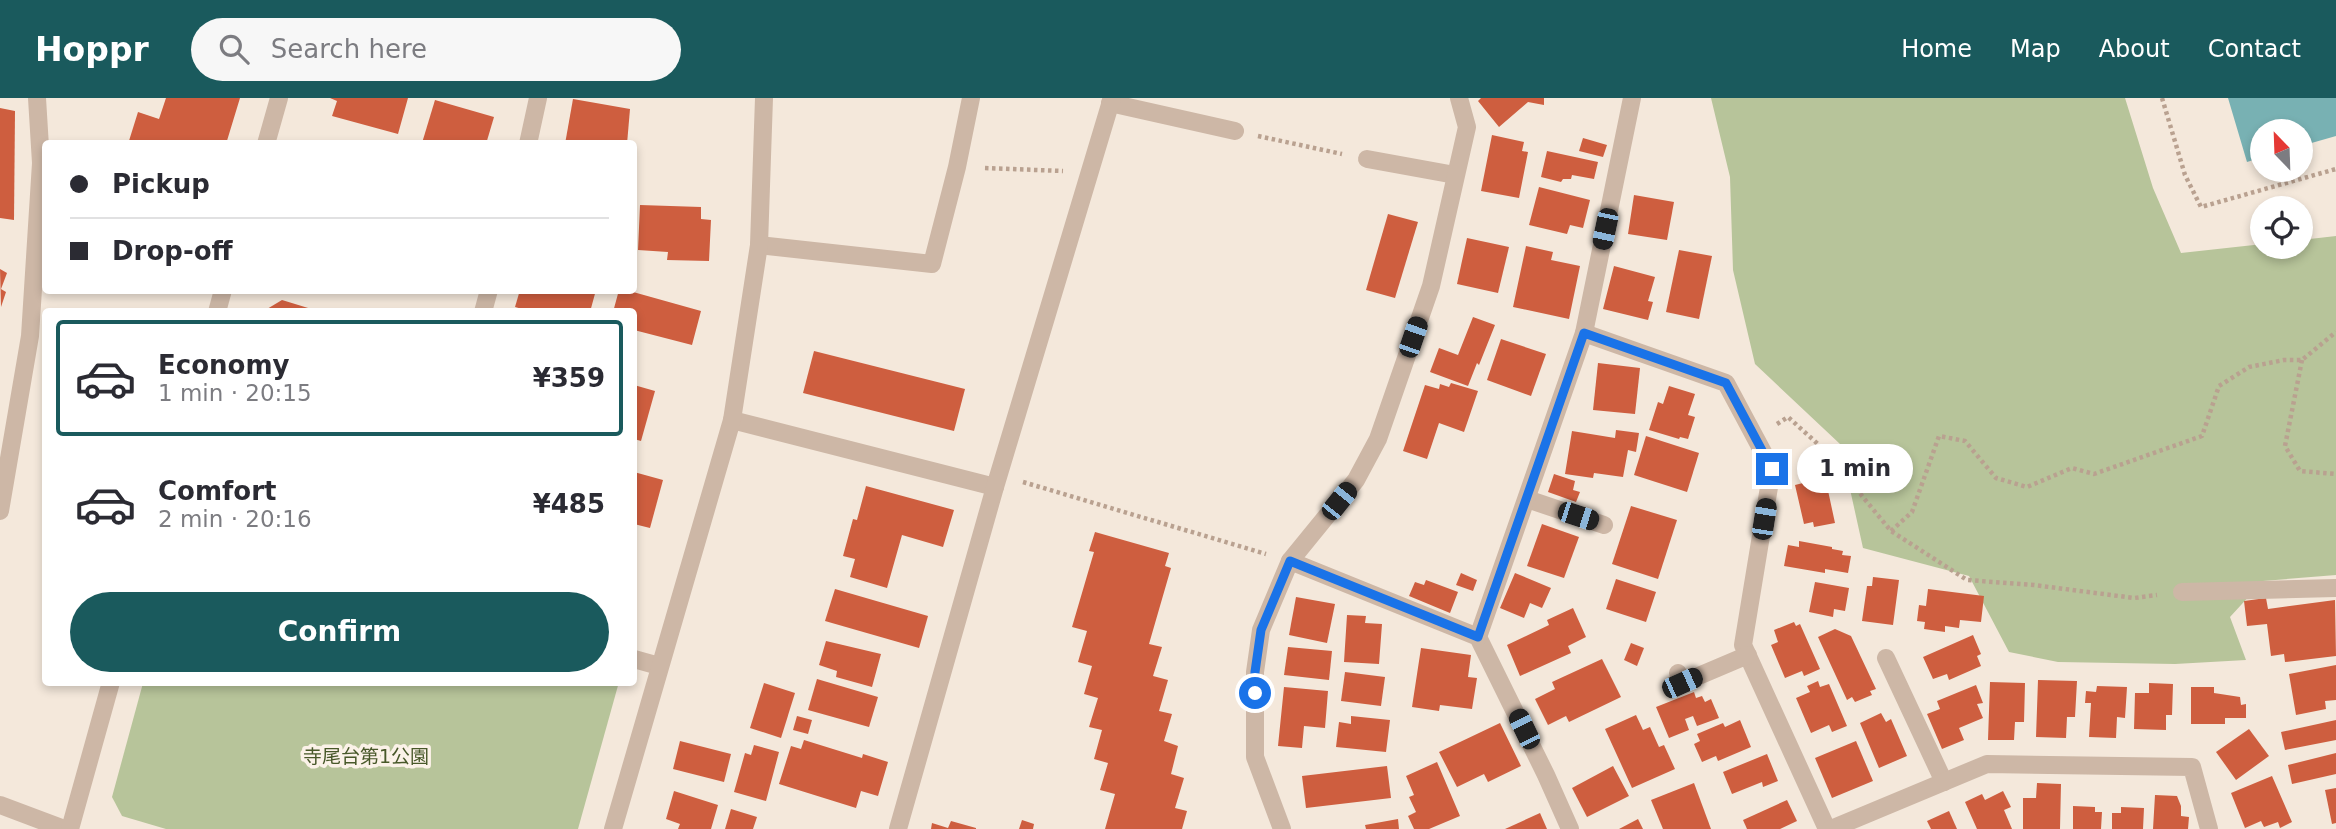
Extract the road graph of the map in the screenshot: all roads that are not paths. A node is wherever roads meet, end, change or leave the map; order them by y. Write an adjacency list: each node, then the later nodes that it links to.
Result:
1 (37, 98): 19 (street)
2 (279, 98): 10 (street)
3 (538, 98): 11 (street)
4 (764, 98): 14 (street)
5 (971, 98): 14 (street)
6 (1459, 98): 13 (street)
7 (1632, 98): 15 (street)
8 (1111, 100): 9 (street); 17 (street)
9 (1235, 131)
10 (267, 140)
11 (529, 140)
12 (1367, 159): 13 (street)
13 (1455, 175): 21 (street)
14 (759, 246): 16 (street)
15 (1584, 333): 18 (street); 25 (street)
16 (732, 420): 17 (street); 28 (street)
17 (997, 481): 36 (street)
18 (1527, 499): 20 (street); 24 (street)
19 (0, 511)
20 (1604, 525)
21 (1290, 561): 24 (street); 37 (street)
22 (2336, 588): 23 (street)
23 (2182, 592)
24 (1478, 637): 38 (street)
25 (1748, 655): 29 (street); 39 (street)
26 (1886, 658): 31 (street)
27 (637, 660): 28 (street)
28 (659, 666): 35 (street)
29 (1678, 673)
30 (110, 686): 34 (street)
31 (1944, 782): 39 (street); 40 (street)
32 (0, 805): 33 (street)
33 (64, 829)
34 (70, 829)
35 (613, 829)
36 (898, 829)
37 (1282, 829)
38 (1570, 829)
39 (1829, 829)
40 (2209, 829)

